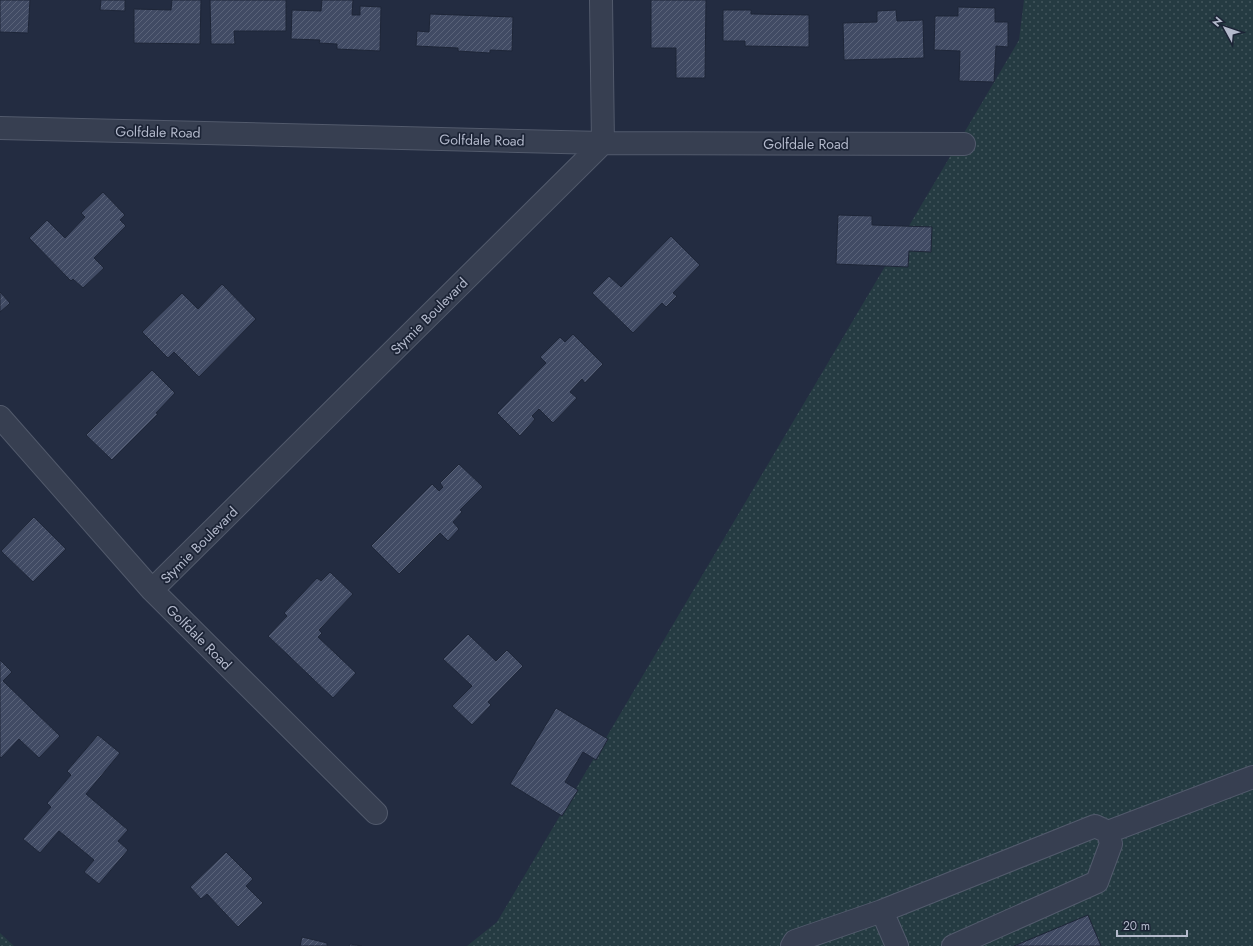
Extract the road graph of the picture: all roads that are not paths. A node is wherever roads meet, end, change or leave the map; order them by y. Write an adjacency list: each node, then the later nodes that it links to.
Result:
1 (601, 0): 3 (street)
2 (0, 128): 3 (street, Golfdale Road)
3 (603, 144): 4 (street, Golfdale Road); 6 (street, Stymie Boulevard)
4 (964, 144)
5 (0, 417): 6 (street, Golfdale Road)
6 (152, 590): 8 (street, Golfdale Road)
7 (1253, 777): 9 (street)
8 (376, 813)
9 (1108, 832): 10 (street); 13 (street)
10 (882, 911): 11 (street); 12 (street)
11 (792, 946)
12 (897, 946)
13 (953, 946)

